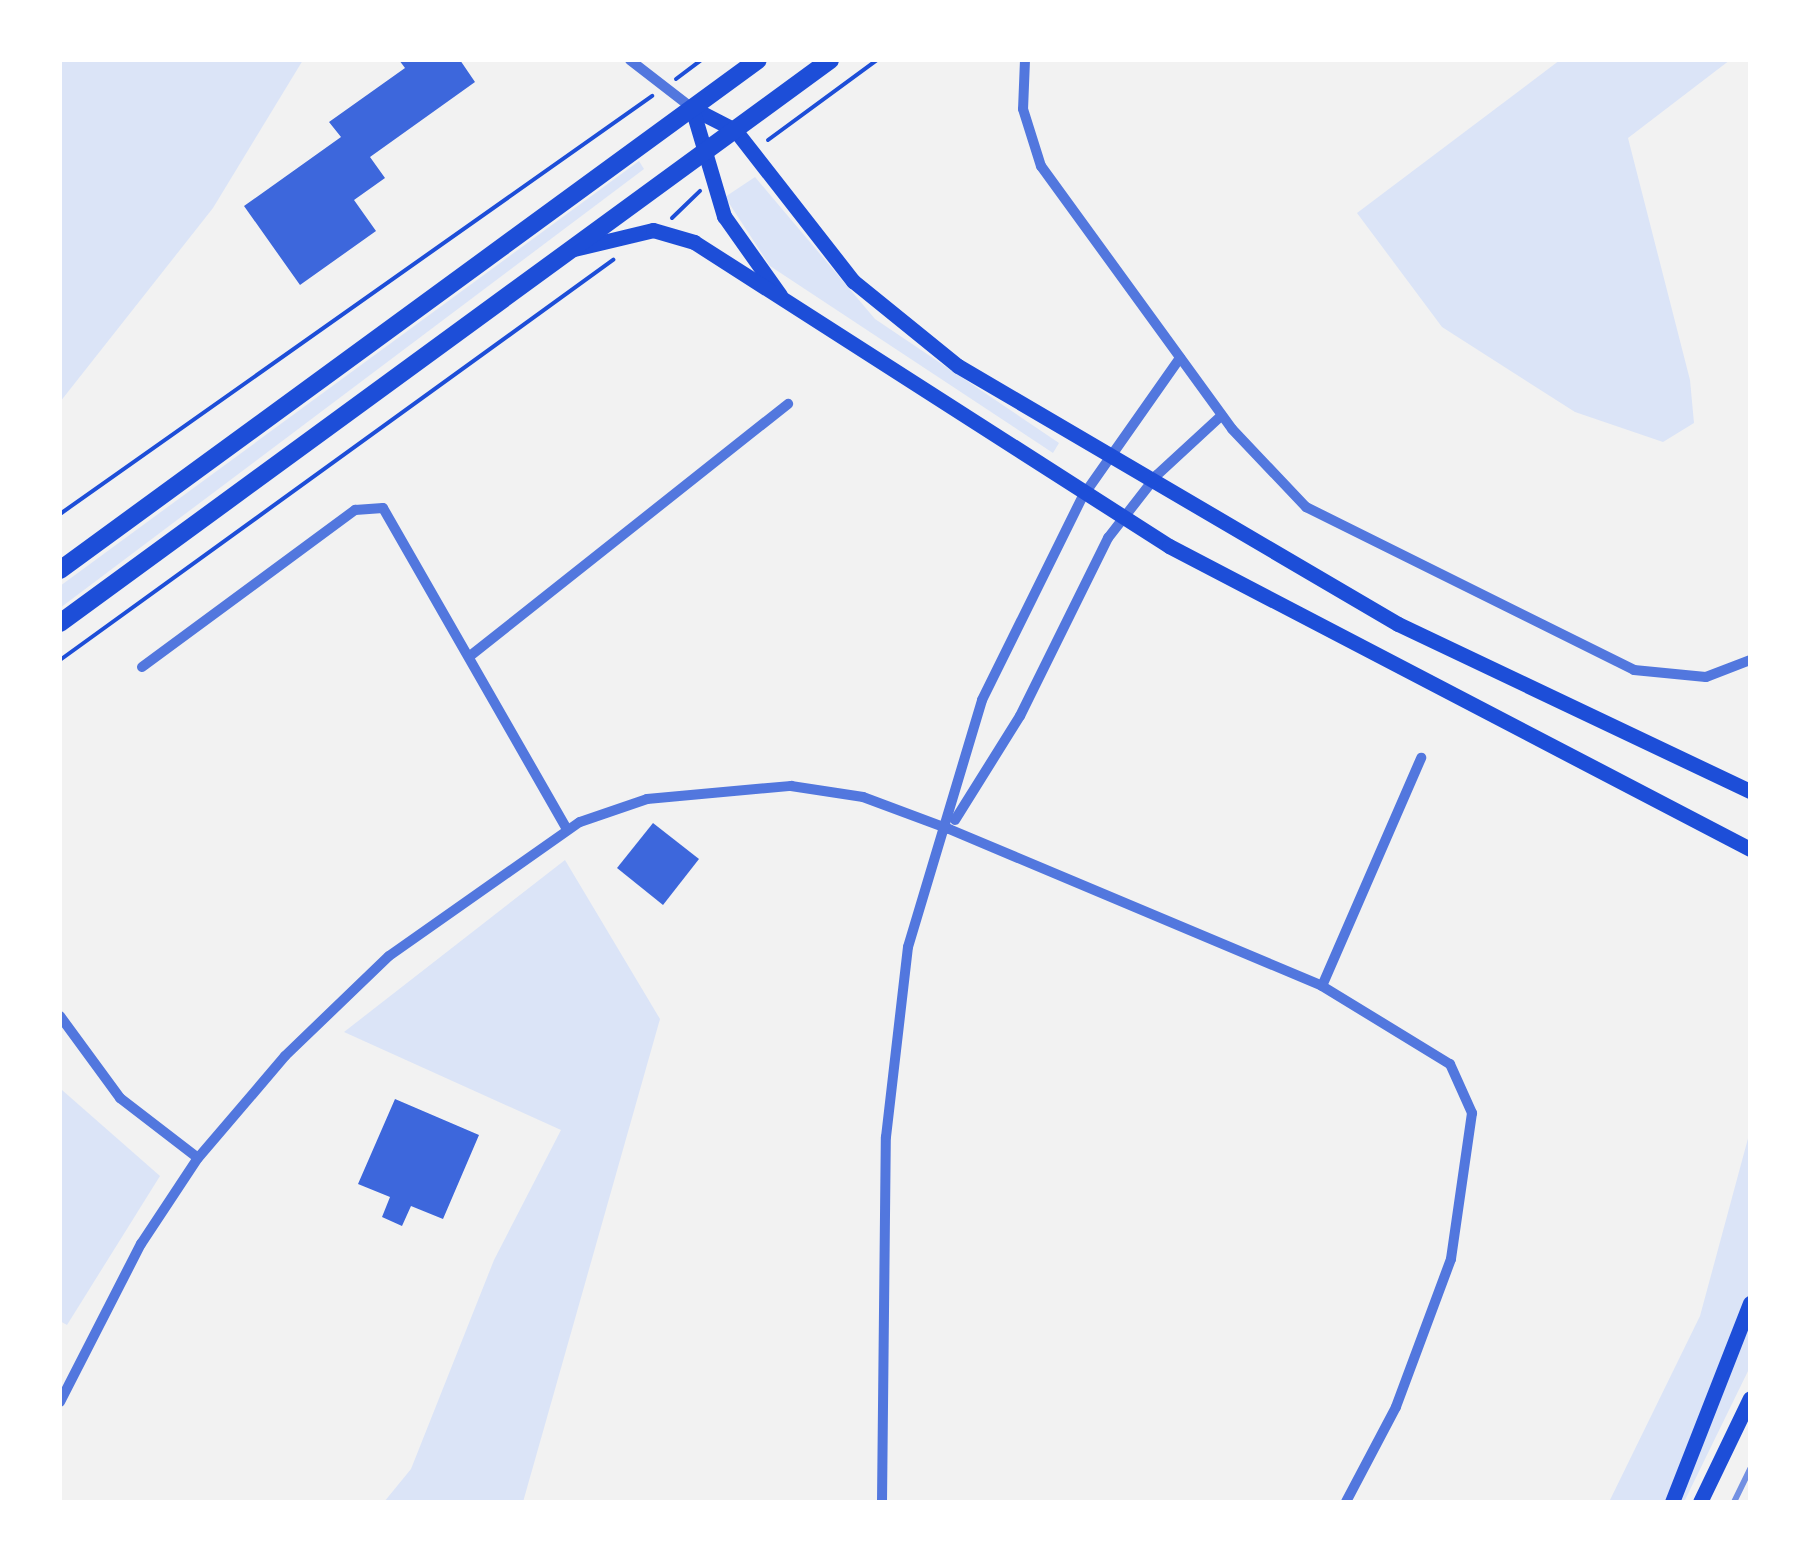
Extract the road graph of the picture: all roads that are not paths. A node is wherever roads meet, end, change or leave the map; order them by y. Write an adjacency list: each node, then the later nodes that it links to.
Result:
1 (630, 60): 5 (street)
2 (758, 60): 5 (main road)
3 (830, 60): 6 (main road)
4 (1025, 60): 10 (street)
5 (692, 108): 6 (main road); 7 (main road); 17 (main road)
6 (734, 130): 7 (main road); 13 (main road)
7 (702, 153): 8 (main road); 9 (main road)
8 (566, 252): 9 (main road); 18 (main road)
9 (789, 306): 15 (main road)
10 (1180, 358): 12 (street); 13 (street)
11 (788, 404): 19 (street)
12 (1222, 416): 14 (street); 20 (street)
13 (1108, 458): 14 (main road); 15 (street)
14 (1150, 484): 16 (street); 23 (main road)
15 (1082, 496): 16 (main road); 25 (street)
16 (1122, 519): 25 (street); 26 (main road)
17 (60, 570)
18 (60, 623)
19 (470, 656): 21 (street); 24 (street)
20 (1750, 660)
21 (142, 667)
22 (1421, 758): 27 (street)
23 (1750, 791)
24 (566, 828): 25 (street); 29 (street)
25 (949, 829): 27 (street); 33 (street)
26 (1750, 850)
27 (1322, 986): 34 (street)
28 (60, 1016): 29 (street)
29 (198, 1158): 32 (street)
30 (1750, 1304): 35 (main road)
31 (1750, 1398): 36 (main road)
32 (60, 1402)
33 (882, 1502)
34 (1346, 1502)
35 (1672, 1502)
36 (1700, 1502)

